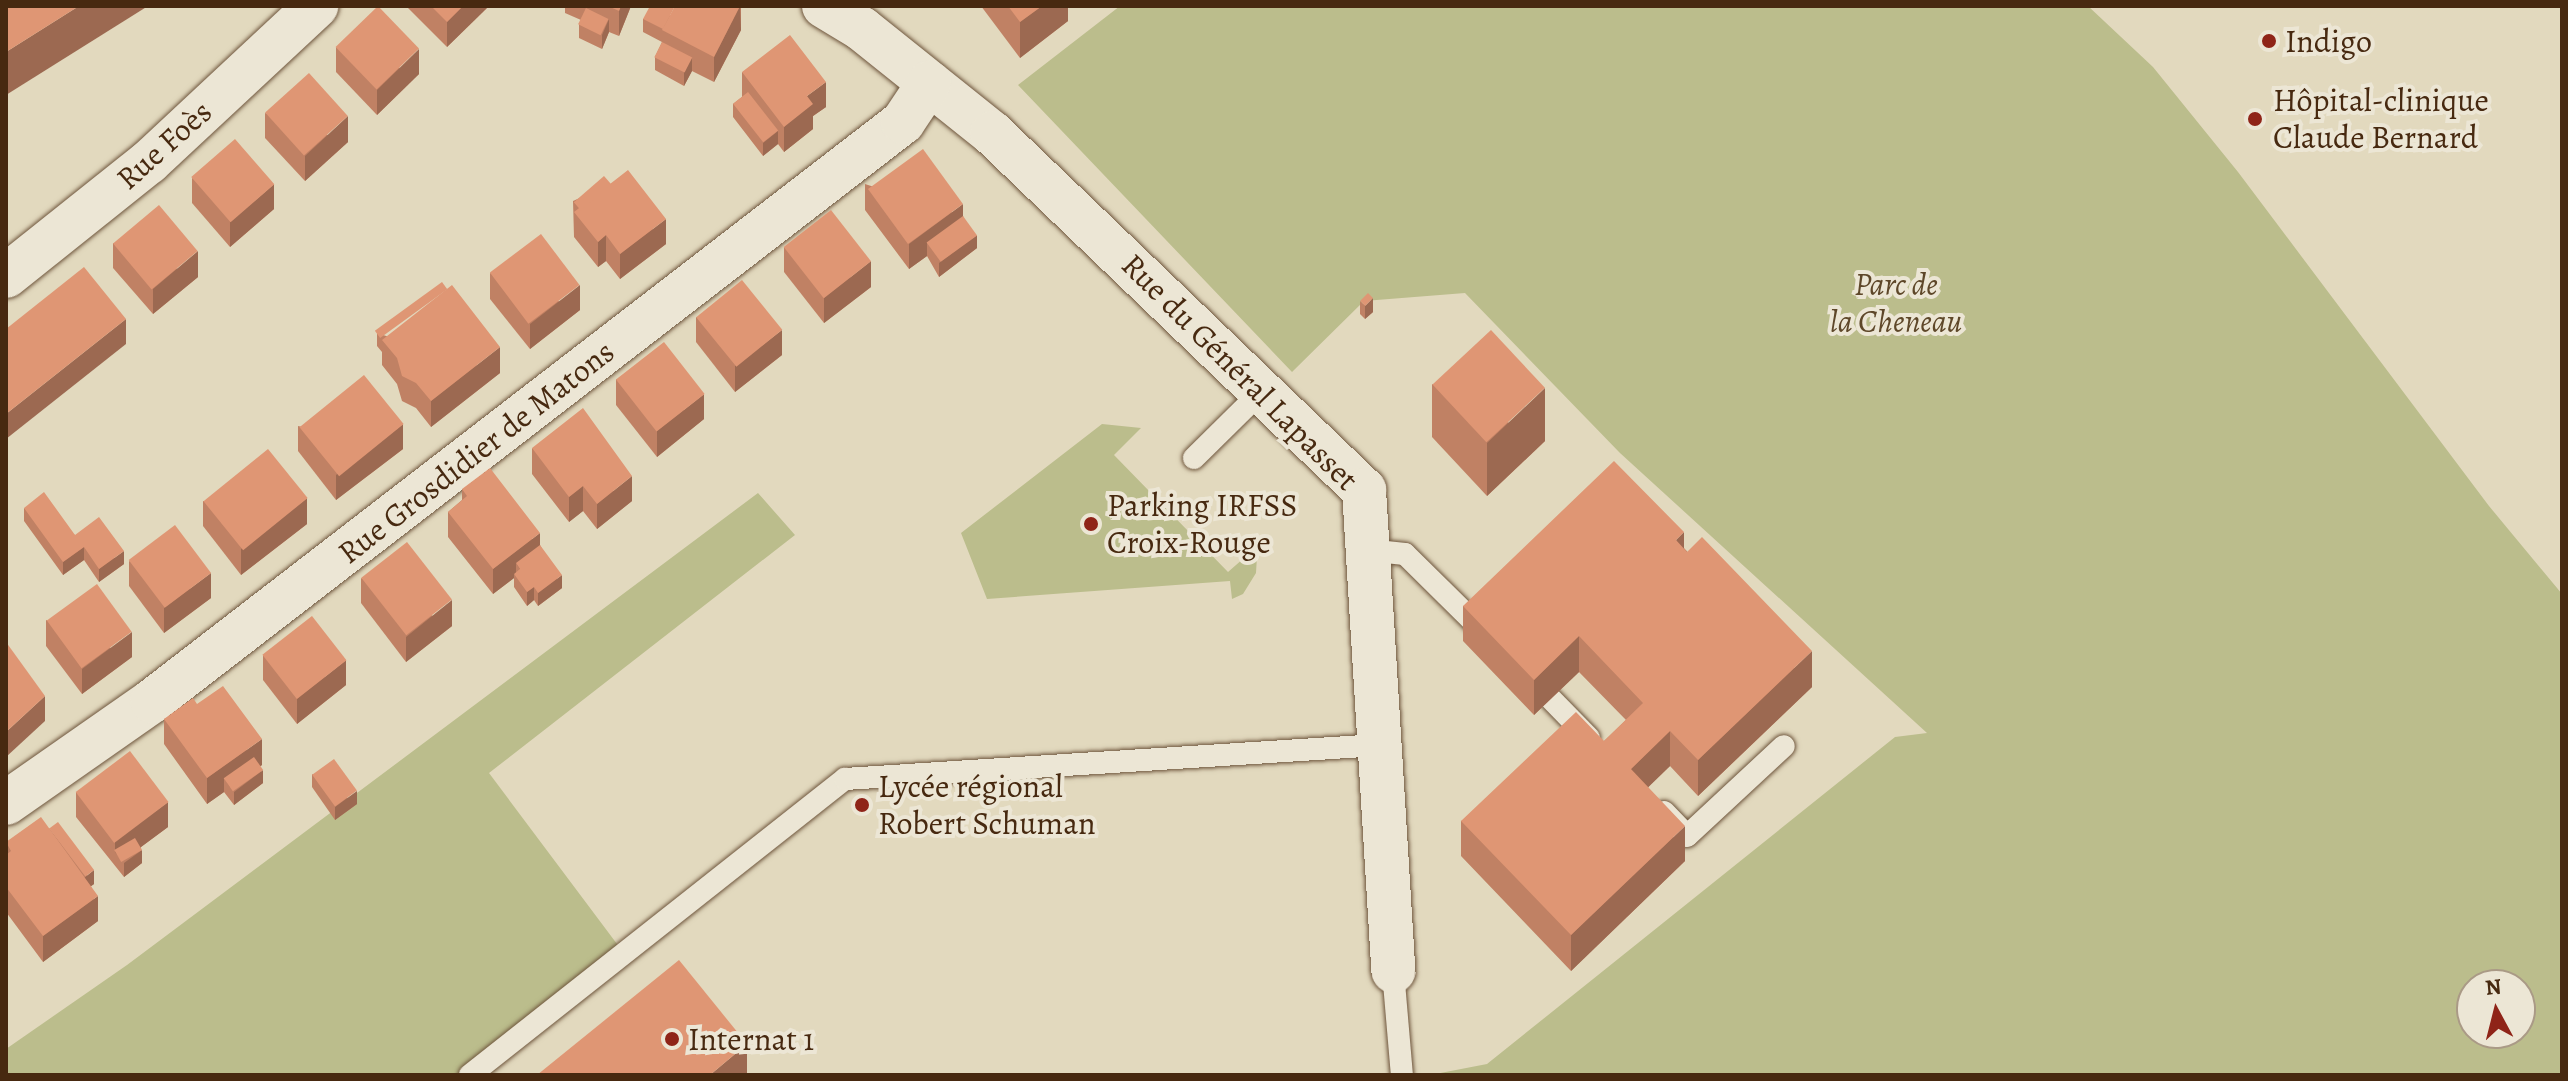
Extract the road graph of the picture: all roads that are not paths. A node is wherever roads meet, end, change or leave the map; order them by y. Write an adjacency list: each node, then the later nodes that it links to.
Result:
1 (316, 6): 4 (street, Rue Foès)
2 (824, 6): 3 (street, Rue du Général Lapasset)
3 (929, 83): 5 (street, Rue du Général Lapasset); 14 (street, Rue Grosdidier de Matons)
4 (6, 276)
5 (1263, 390): 6 (lane); 7 (street, Rue du Général Lapasset)
6 (1194, 458)
7 (1367, 550): 8 (lane); 10 (street, Rue du Général Lapasset)
8 (1478, 626)
9 (1551, 699): 12 (lane)
10 (1379, 745): 15 (street, Rue du Général Lapasset); 16 (lane)
11 (1784, 746): 13 (lane)
12 (1605, 753)
13 (1643, 792)
14 (6, 803)
15 (1393, 971): 17 (lane)
16 (470, 1075)
17 (1402, 1075)

